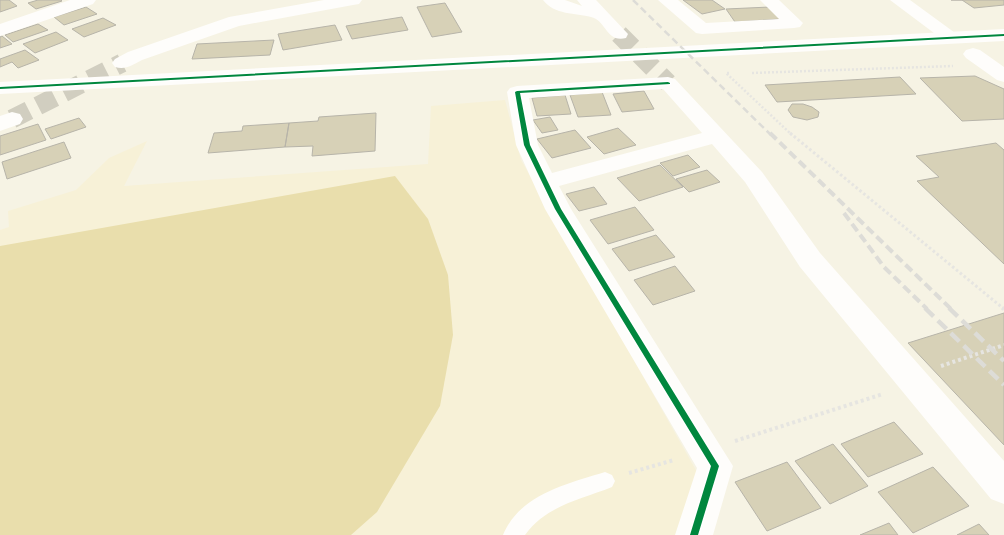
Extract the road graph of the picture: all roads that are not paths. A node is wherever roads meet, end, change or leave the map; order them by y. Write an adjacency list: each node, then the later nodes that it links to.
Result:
1 (87, 0): 8 (street)
2 (353, 0): 15 (street)
3 (552, 0): 7 (street)
4 (667, 0): 5 (street)
5 (769, 0)
6 (900, 0): 11 (street)
7 (592, 5): 9 (street)
8 (0, 30)
9 (619, 34)
10 (1004, 35): 11 (street)
11 (953, 38): 14 (street)
12 (1004, 52): 13 (street)
13 (968, 60): 14 (street); 16 (street)
14 (623, 62): 17 (street); 18 (street)
15 (122, 63)
16 (1004, 76)
17 (0, 88)
18 (4, 115)
19 (716, 136): 20 (street); 20 (street); 22 (street)
20 (546, 182): 24 (street)
21 (604, 481): 23 (lane)
22 (1004, 487)
23 (513, 535)
24 (694, 535)

